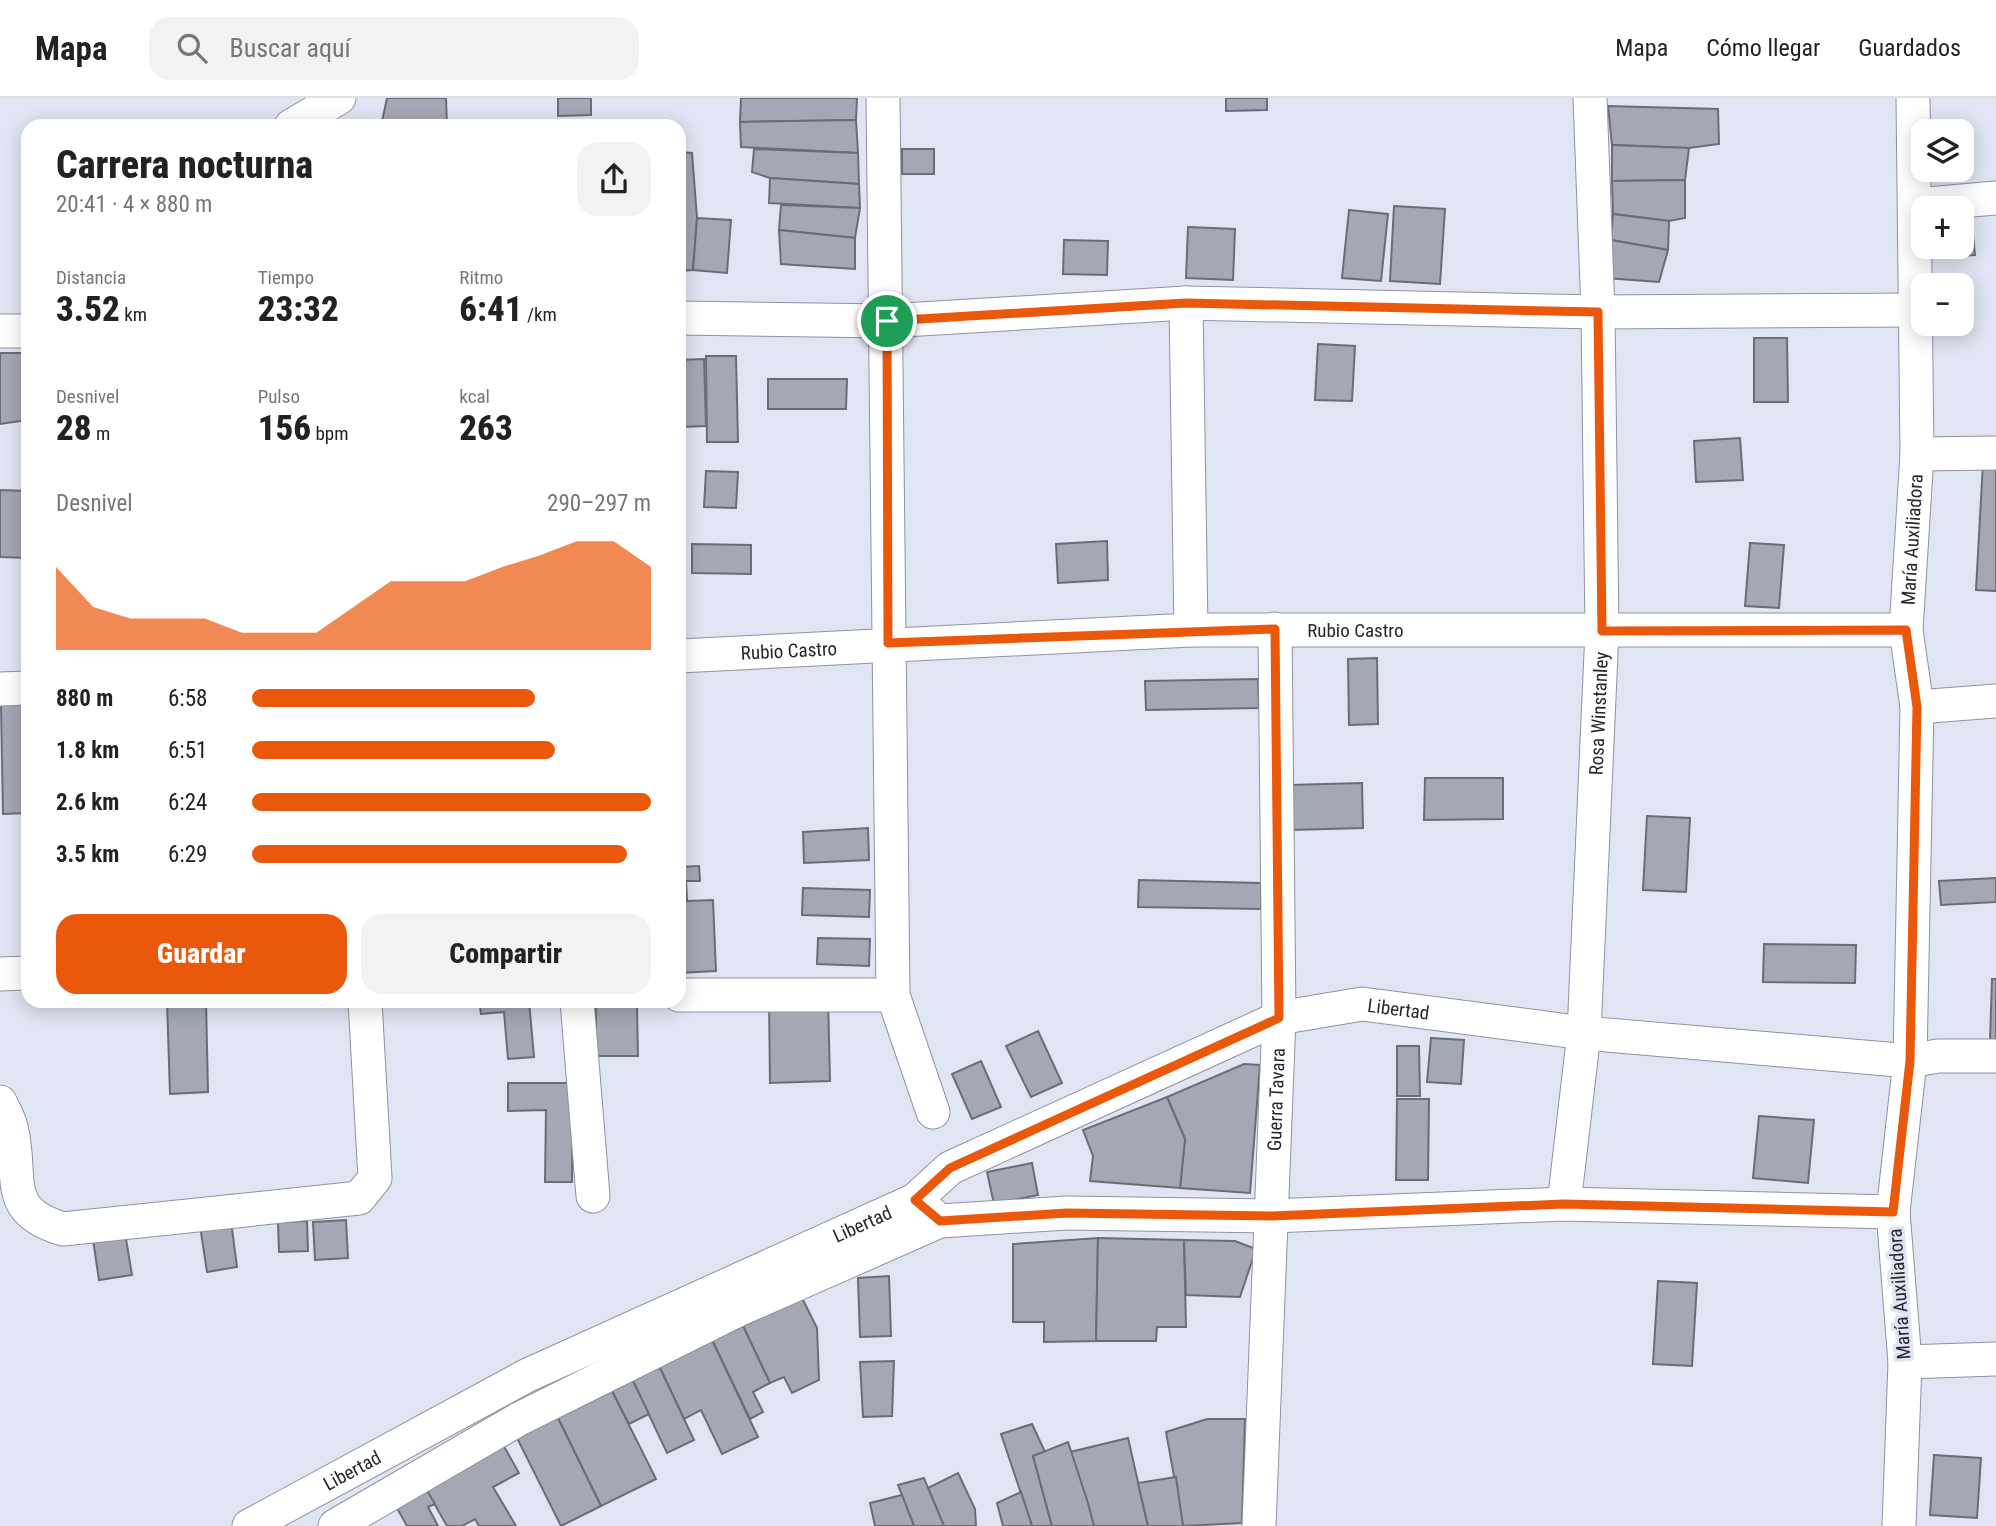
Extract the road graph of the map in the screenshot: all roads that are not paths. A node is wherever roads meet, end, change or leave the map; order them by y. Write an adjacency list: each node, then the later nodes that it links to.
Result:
1 (339, 98): 5 (street)
2 (883, 98): 13 (street)
3 (1590, 98): 11 (street, Rosa Winstanley)
4 (1913, 98): 6 (street, María Auxiliadora)
5 (303, 119)
6 (1916, 196)
7 (1996, 198): 8 (street)
8 (1974, 200)
9 (1186, 303): 11 (street); 13 (street); 20 (street)
10 (1911, 310): 11 (street)
11 (1598, 312): 22 (street, Rosa Winstanley)
12 (686, 318): 13 (street)
13 (887, 321): 23 (street)
14 (0, 331): 15 (street)
15 (21, 331)
16 (1915, 336): 18 (street, María Auxiliadora)
17 (1996, 453): 18 (street)
18 (1917, 454): 21 (street, María Auxiliadora)
19 (1275, 629): 20 (street, Rubio Castro); 22 (street, Rubio Castro); 35 (street, Guerra Tavara)
20 (1191, 630): 23 (street, Rubio Castro)
21 (1906, 630): 22 (street, Rubio Castro); 28 (street, María Auxiliadora)
22 (1602, 631): 36 (street, Rosa Winstanley)
23 (888, 643): 24 (street, Rubio Castro); 32 (street)
24 (686, 656)
25 (21, 688): 26 (street)
26 (0, 689)
27 (1996, 701): 28 (street)
28 (1917, 707): 38 (street, María Auxiliadora)
29 (21, 973): 30 (street)
30 (0, 974)
31 (686, 995): 32 (street)
32 (893, 995): 40 (street)
33 (365, 1008): 39 (street)
34 (578, 1008): 41 (street)
35 (1279, 1018): 36 (street, Libertad); 42 (street, Libertad); 45 (street, Guerra Tavara)
36 (1584, 1033): 38 (street, Libertad); 43 (street, Rosa Winstanley)
37 (1996, 1056): 38 (street, Libertad)
38 (1910, 1061): 44 (street, María Auxiliadora)
39 (0, 1102)
40 (933, 1112)
41 (593, 1196)
42 (915, 1200): 46 (street); 49 (street, Libertad)
43 (1564, 1204): 44 (street); 45 (street)
44 (1893, 1212): 48 (street, María Auxiliadora)
45 (1272, 1216): 46 (street); 51 (street, Guerra Tavara)
46 (940, 1221): 50 (street)
47 (1996, 1360): 48 (street)
48 (1905, 1362): 52 (street, María Auxiliadora)
49 (249, 1526)
50 (335, 1526)
51 (1259, 1526)
52 (1899, 1526)

